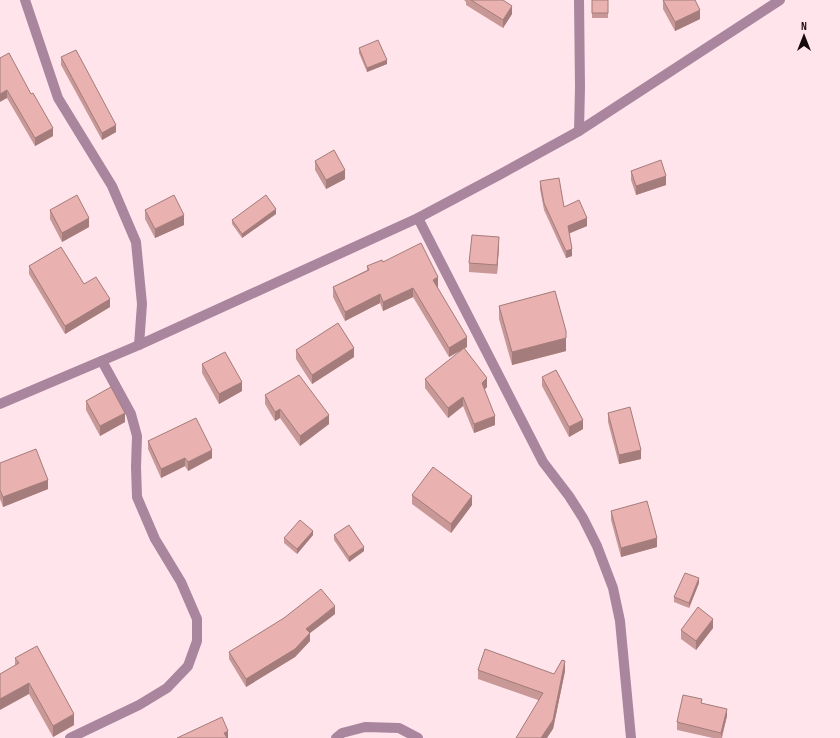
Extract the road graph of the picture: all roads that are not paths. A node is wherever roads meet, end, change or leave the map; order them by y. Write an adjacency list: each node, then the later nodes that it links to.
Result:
1 (25, 0): 6 (street)
2 (579, 0): 4 (street)
3 (780, 0): 4 (street)
4 (579, 131): 5 (street)
5 (418, 218): 6 (street); 12 (street)
6 (139, 345): 7 (street)
7 (102, 361): 8 (street); 9 (street)
8 (0, 404)
9 (70, 738)
10 (336, 738): 11 (street)
11 (418, 738)
12 (631, 738)

